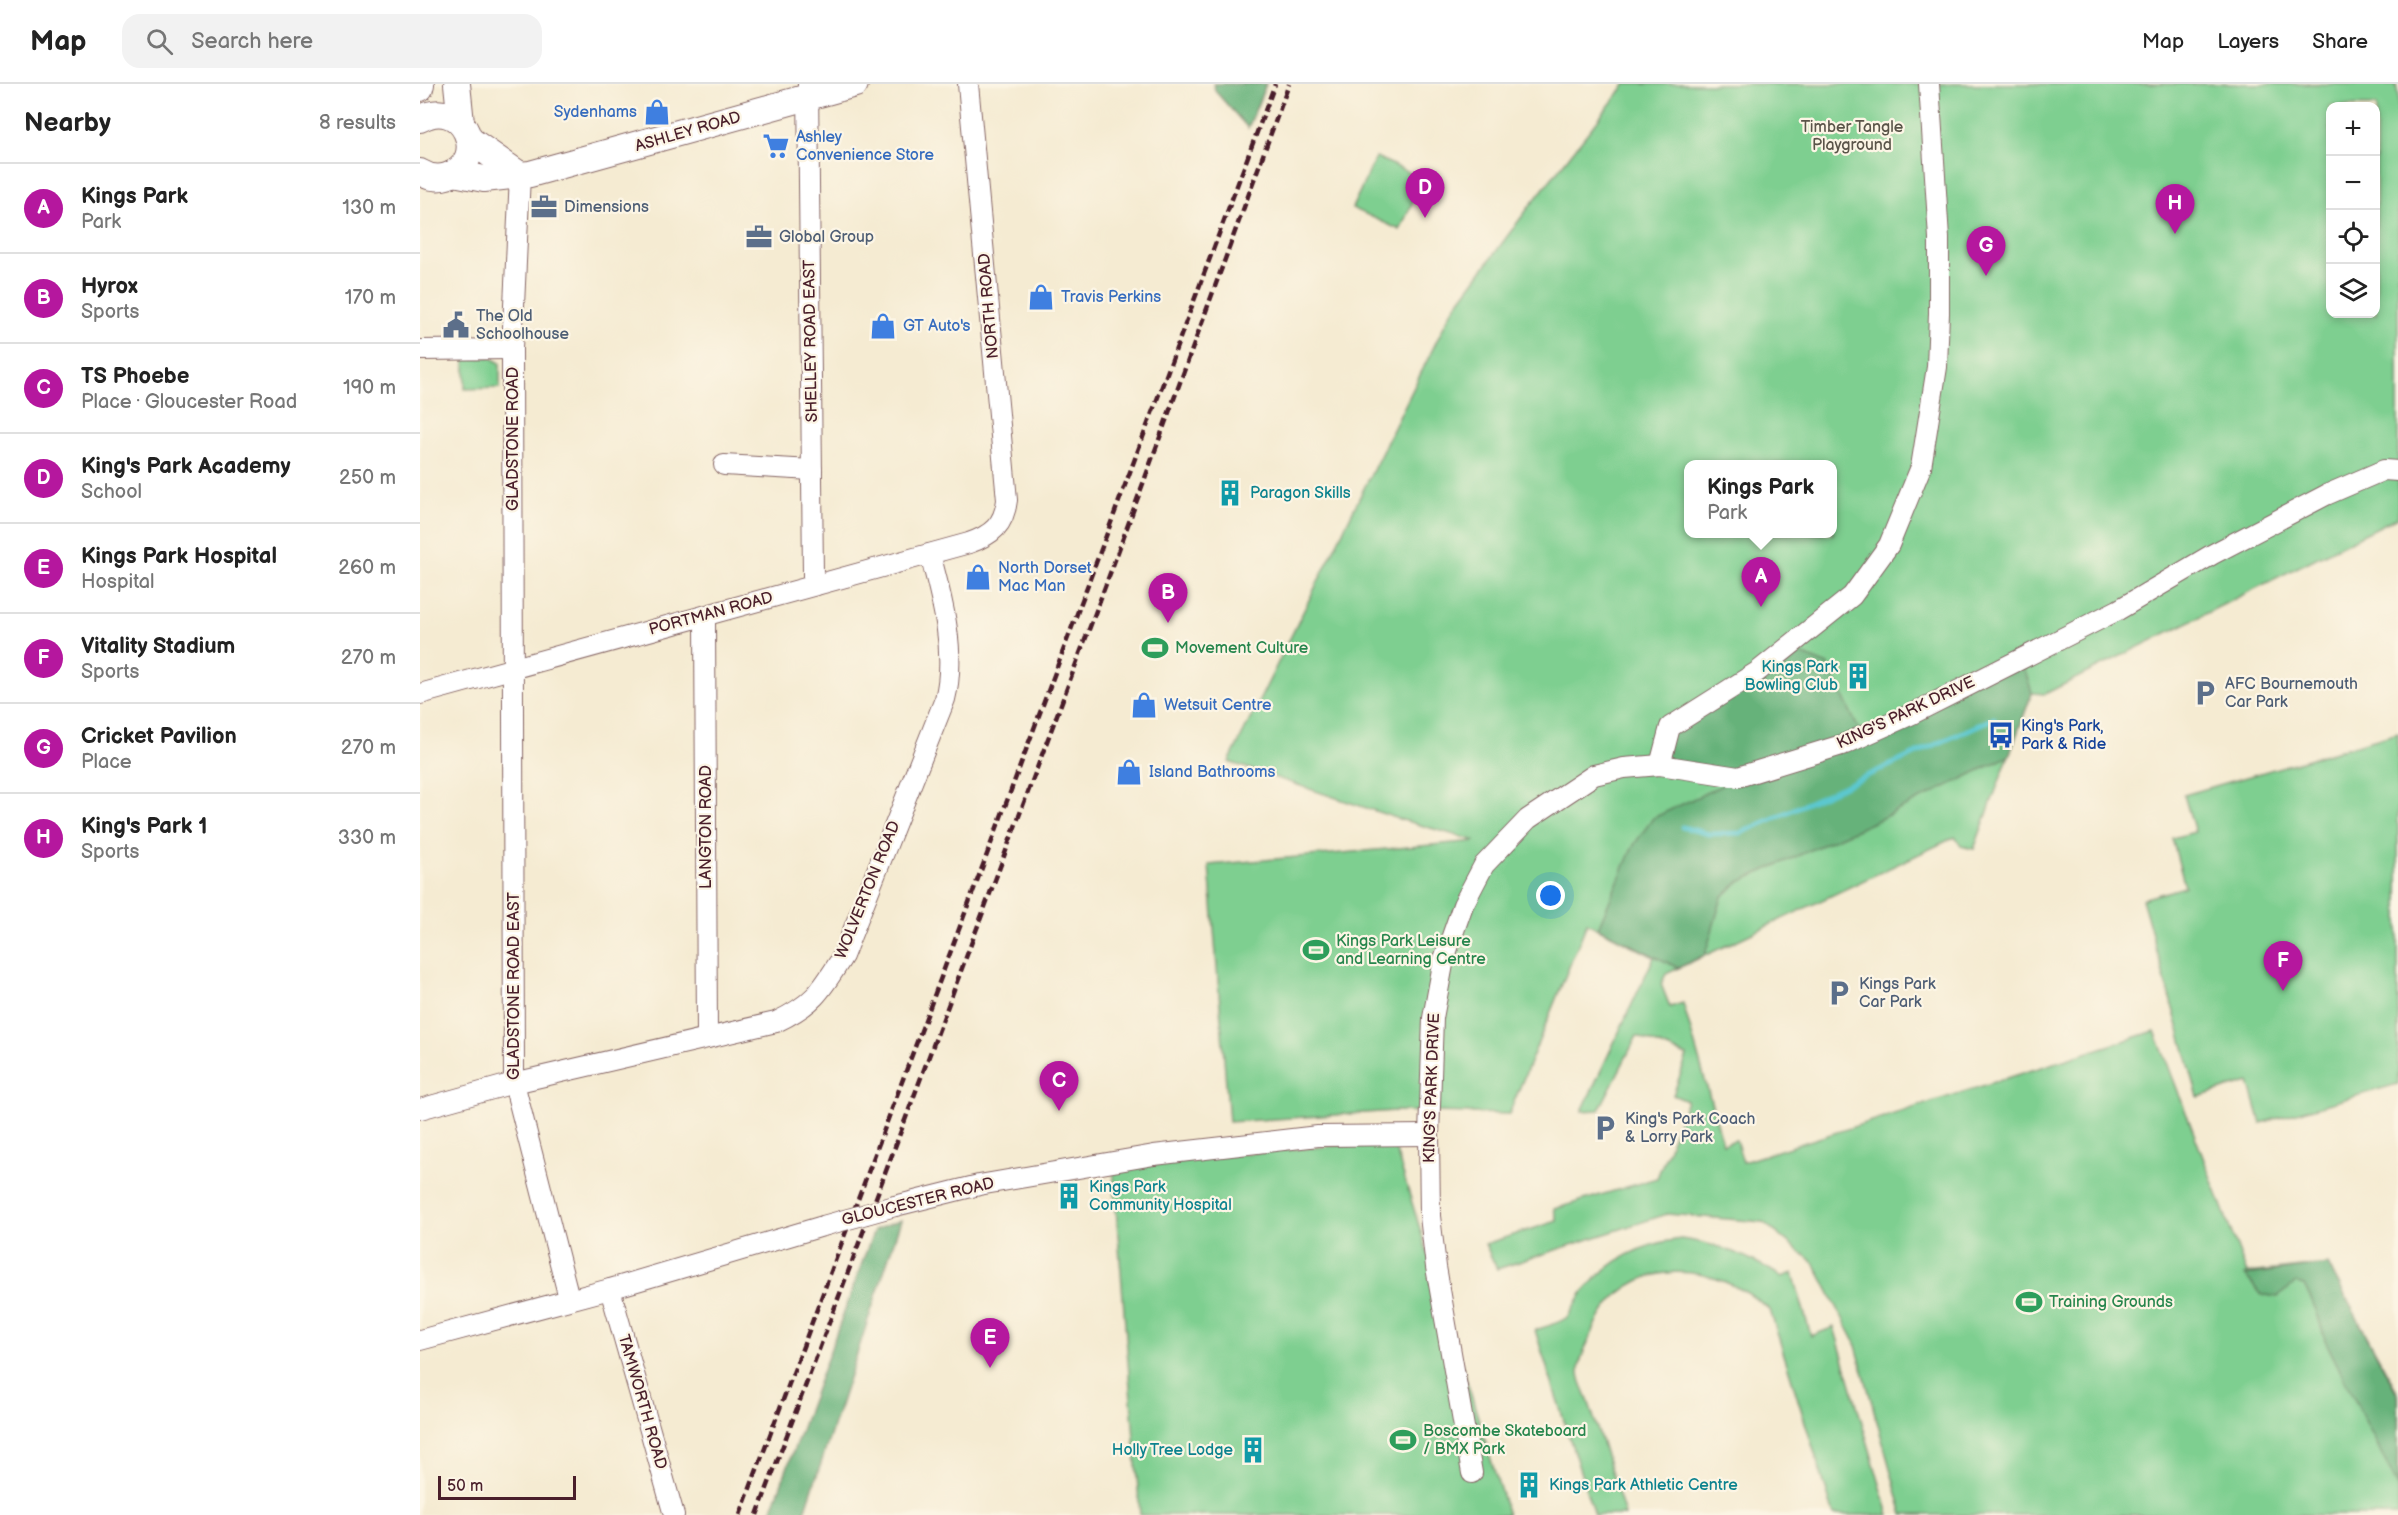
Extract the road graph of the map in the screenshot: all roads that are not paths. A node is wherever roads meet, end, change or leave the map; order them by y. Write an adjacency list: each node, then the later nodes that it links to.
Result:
1 (457, 84): 7 (main road)
2 (855, 84): 5 (main road, ASHLEY ROAD)
3 (968, 84): 15 (street, NORTH ROAD)
4 (1929, 84): 21 (street)
5 (808, 90): 8 (main road, ASHLEY ROAD); 13 (street, SHELLEY ROAD EAST)
6 (420, 119): 7 (main road)
7 (465, 132): 8 (main road); 9 (main road)
8 (520, 175): 9 (main road, ASHLEY ROAD); 10 (street, GLADSTONE ROAD)
9 (432, 177)
10 (512, 349): 11 (street); 19 (street, GLADSTONE ROAD)
11 (420, 351)
12 (724, 465): 13 (street)
13 (812, 470): 17 (street, SHELLEY ROAD EAST)
14 (2398, 471): 21 (street, KING'S PARK DRIVE)
15 (999, 526): 16 (street, PORTMAN ROAD)
16 (930, 554): 17 (street, PORTMAN ROAD); 22 (street, WOLVERTON ROAD)
17 (816, 585): 18 (street, PORTMAN ROAD)
18 (705, 616): 19 (street, PORTMAN ROAD); 22 (street, LANGTON ROAD)
19 (514, 667): 20 (street, PORTMAN ROAD); 23 (street, GLADSTONE ROAD EAST)
20 (420, 694)
21 (1660, 765): 25 (street, KING'S PARK DRIVE)
22 (707, 1038): 23 (street, WOLVERTON ROAD)
23 (514, 1083): 24 (street, WOLVERTON ROAD); 27 (street, GLADSTONE ROAD EAST)
24 (420, 1110)
25 (1429, 1135): 26 (street, GLOUCESTER ROAD, bridge); 29 (street, KING'S PARK DRIVE)
26 (610, 1289): 27 (street, GLOUCESTER ROAD); 30 (street, TAMWORTH ROAD)
27 (570, 1298): 28 (street, GLOUCESTER ROAD)
28 (420, 1340)
29 (1472, 1473)
30 (674, 1515)

